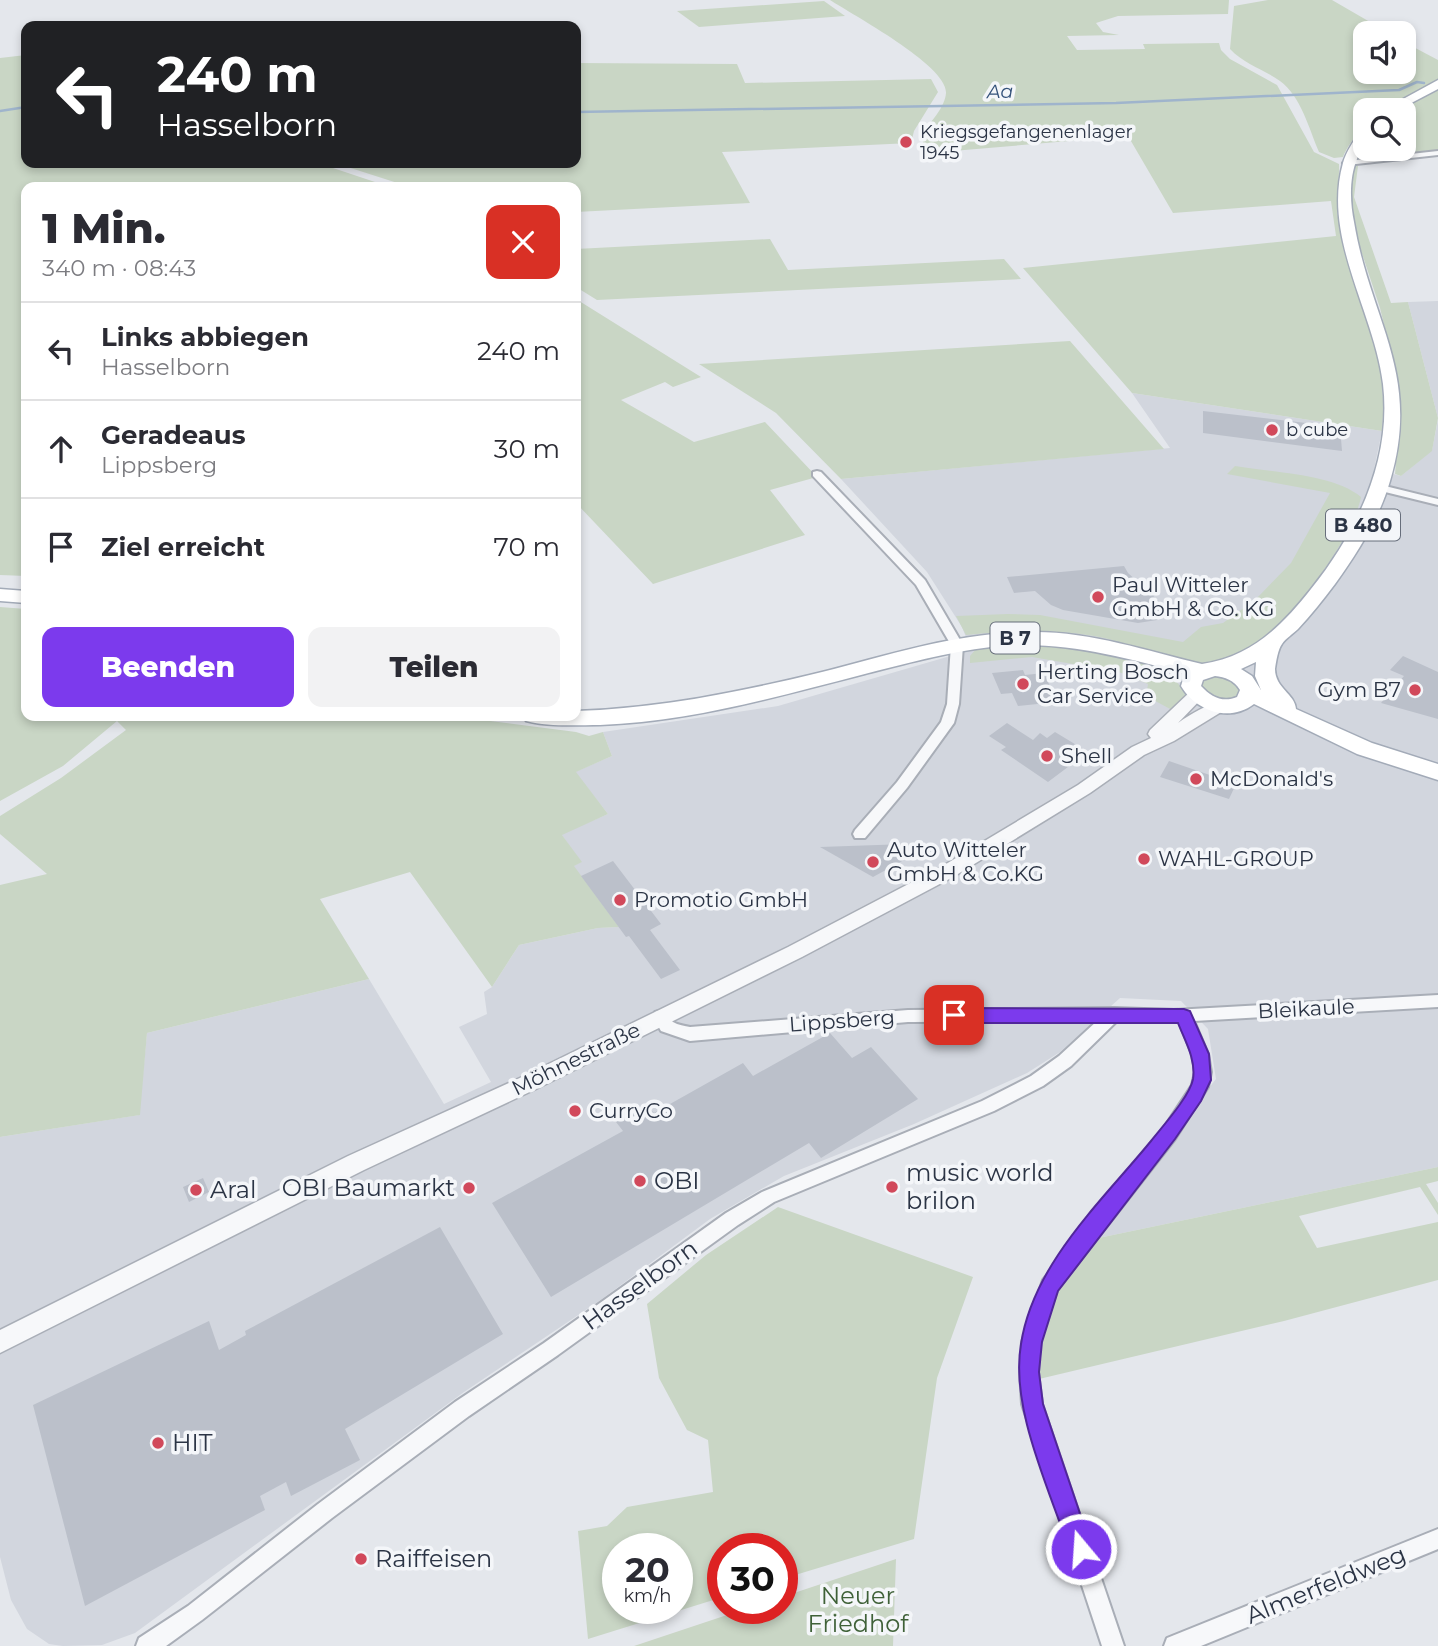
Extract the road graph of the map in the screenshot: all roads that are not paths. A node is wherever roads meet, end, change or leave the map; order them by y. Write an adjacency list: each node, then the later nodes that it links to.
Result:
1 (1438, 84): 2 (main road)
2 (1412, 98)
3 (1353, 153): 5 (main road, B 480)
4 (1438, 153): 5 (street)
5 (1347, 163): 7 (main road, B 480)
6 (817, 474): 11 (street)
7 (1381, 488): 8 (street); 12 (main road, B 480)
8 (1438, 502)
9 (0, 595): 10 (main road)
10 (21, 597)
11 (957, 645): 14 (main road, B 7); 17 (main road, B 7); 22 (street)
12 (1266, 646): 13 (main road, B 480); 15 (main road, B 480); 18 (main road)
13 (1223, 670): 14 (main road, B 7); 15 (main road, B 7)
14 (1197, 682): 16 (main road, B 7); 20 (street, Möhnestraße)
15 (1248, 687): 16 (main road); 18 (main road, B 7)
16 (1227, 706): 19 (main road, B 7); 20 (street, Möhnestraße)
17 (581, 717)
18 (1305, 723): 19 (main road, B 7)
19 (1362, 749): 21 (main road, B 7)
20 (1139, 751): 26 (street, Möhnestraße)
21 (1438, 772)
22 (860, 834)
23 (1438, 1001): 25 (street, Bleikaule)
24 (1114, 1014): 25 (street); 26 (street, Lippsberg); 29 (street, Hasselborn)
25 (1179, 1016): 30 (street)
26 (661, 1017): 27 (street, Möhnestraße)
27 (0, 1342)
28 (1438, 1539): 31 (street, Almerfeldweg)
29 (147, 1646)
30 (1113, 1646)
31 (1175, 1646)

